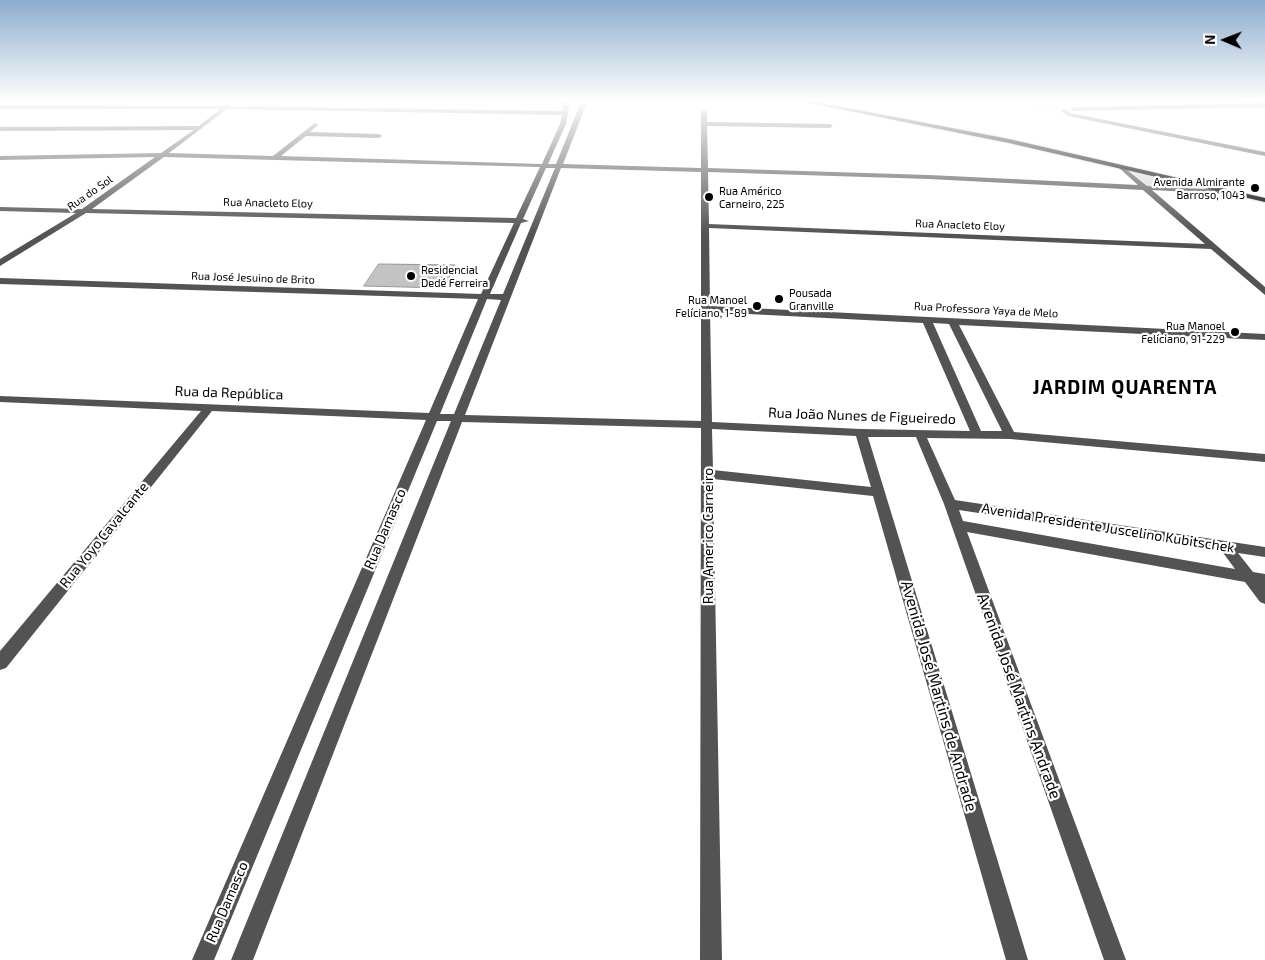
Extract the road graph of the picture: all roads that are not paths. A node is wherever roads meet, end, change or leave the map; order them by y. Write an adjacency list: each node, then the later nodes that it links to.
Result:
1 (175, 145): 12 (street, Rua do Sol)
2 (292, 145): 14 (street)
3 (552, 145): 15 (street, Rua Damasco)
4 (567, 145): 16 (street, Rua Damasco)
5 (705, 145): 18 (street, Rua Americo Carneiro)
6 (1025, 145): 17 (main road)
7 (1047, 145): 19 (main road)
8 (1218, 145): 10 (street)
9 (1265, 146): 10 (street)
10 (1234, 148): 11 (street)
11 (1265, 154)
12 (160, 155): 13 (street); 14 (street); 24 (street, Rua do Sol)
13 (0, 158)
14 (275, 158): 15 (street)
15 (543, 166): 16 (street); 25 (street, Rua Damasco)
16 (559, 166): 18 (street); 26 (street, Rua Damasco)
17 (1121, 167): 20 (street); 21 (main road)
18 (705, 170): 20 (street); 27 (street, Rua Americo Carneiro)
19 (1238, 186)
20 (1144, 188): 21 (street); 28 (street)
21 (1227, 192): 22 (main road)
22 (1265, 200)
23 (0, 209): 24 (street, Rua Anacleto Eloy)
24 (84, 211): 25 (street, Rua Anacleto Eloy); 29 (street, Rua do Sol)
25 (518, 220): 26 (street, Rua Anacleto Eloy); 32 (street, Rua Damasco)
26 (536, 221): 33 (street, Rua Damasco)
27 (705, 226): 28 (street, Rua Anacleto Eloy); 34 (street, Rua Americo Carneiro)
28 (1213, 247): 31 (street)
29 (0, 263)
30 (0, 281): 32 (street, Rua José Jesuino de Brito)
31 (1265, 292)
32 (484, 296): 33 (street, Rua José Jesuino de Brito); 40 (street, Rua Damasco)
33 (505, 297): 41 (street, Rua Damasco)
34 (706, 309): 35 (street, Rua Professora Yaya de Melo); 42 (street, Rua Americo Carneiro)
35 (927, 320): 36 (street, Rua Professora Yaya de Melo); 45 (street)
36 (952, 321): 37 (street, Rua Professora Yaya de Melo); 46 (street)
37 (1265, 337)
38 (0, 399): 39 (street, Rua da República)
39 (209, 408): 40 (street, Rua da República); 57 (street, Rua Yoyo Cavalcante)
40 (433, 416): 41 (street, Rua da República); 58 (street, Rua Damasco)
41 (458, 418): 42 (street, Rua João Nunes de Figueiredo); 59 (street, Rua Damasco)
42 (707, 425): 43 (street, Rua João Nunes de Figueiredo); 48 (street, Rua Americo Carneiro)
43 (861, 433): 44 (street, Rua João Nunes de Figueiredo); 49 (street, Avenida José Martins de Andrade)
44 (920, 434): 45 (street, Rua João Nunes de Figueiredo); 50 (street, Avenida José Martins Andrade)
45 (977, 434): 46 (street, Rua João Nunes de Figueiredo)
46 (1010, 435): 47 (street, Rua João Nunes de Figueiredo)
47 (1265, 458)
48 (707, 474): 49 (street); 60 (street, Rua Americo Carneiro)
49 (879, 492): 61 (street, Avenida José Martins de Andrade)
50 (950, 504): 51 (street, Avenida José Martins Andrade); 52 (street, Avenida Presidente Juscelino Kubitschek)
51 (957, 525): 54 (street, Avenida Presidente Juscelino Kubitschek); 62 (street, Avenida José Martins Andrade)
52 (1225, 546): 53 (street, Avenida Presidente Juscelino Kubitschek); 54 (street)
53 (1265, 552)
54 (1248, 575): 55 (street, Avenida Presidente Juscelino Kubitschek); 56 (street)
55 (1265, 580)
56 (1265, 598)
57 (0, 663)
58 (202, 960)
59 (242, 960)
60 (711, 960)
61 (1017, 960)
62 (1115, 960)

